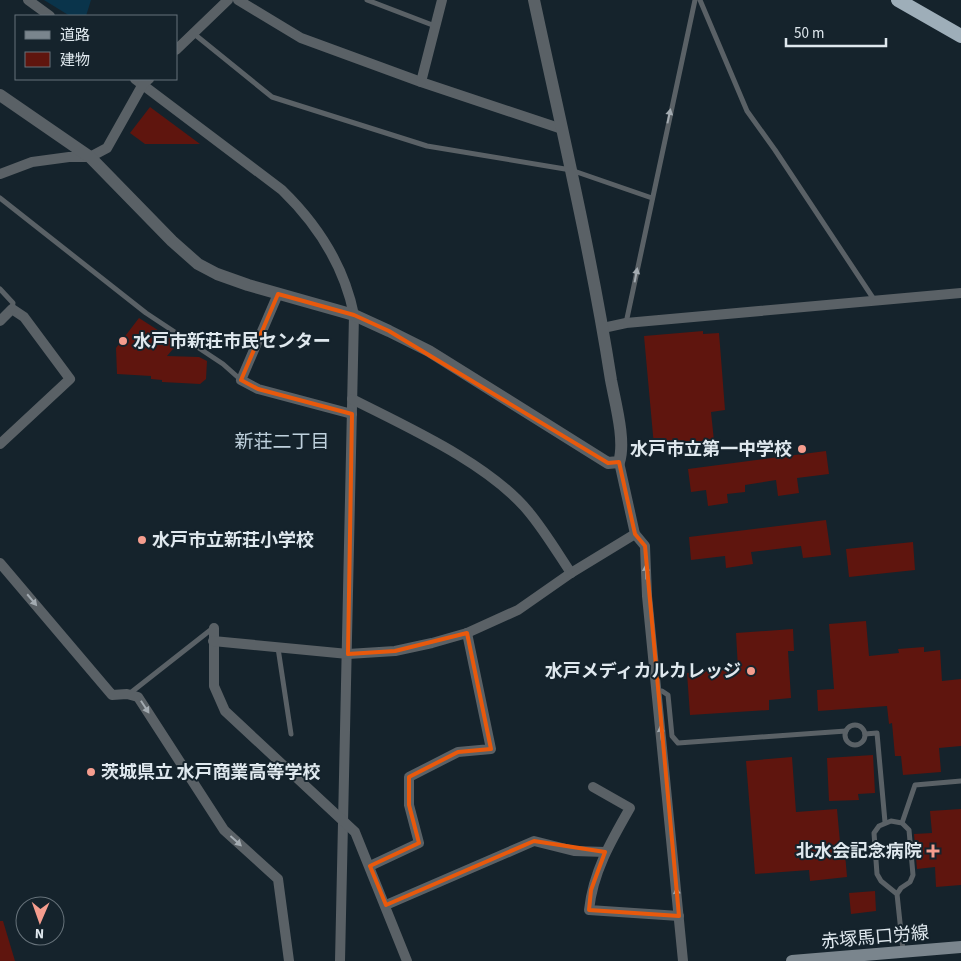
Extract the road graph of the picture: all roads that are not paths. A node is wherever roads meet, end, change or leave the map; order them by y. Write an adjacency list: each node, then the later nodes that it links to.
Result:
1 (28, 0): 10 (street)
2 (228, 0): 12 (street)
3 (238, 0): 16 (street)
4 (367, 0): 11 (lane)
5 (442, 0): 11 (street)
6 (534, 0): 18 (street)
7 (695, 0): 23 (lane, one-way to 7)
8 (700, 0): 27 (lane)
9 (898, 0): 13 (highway)
10 (49, 15)
11 (435, 26): 16 (street)
12 (193, 33): 14 (street); 20 (lane)
13 (961, 36)
14 (178, 48)
15 (142, 81): 19 (street); 29 (street)
16 (420, 82): 18 (street)
17 (0, 95): 19 (street)
18 (562, 129): 20 (street)
19 (90, 157): 21 (street); 26 (street)
20 (571, 170): 23 (lane); 32 (street)
21 (0, 174)
22 (0, 198): 33 (lane)
23 (652, 198): 31 (lane, one-way to 23)
24 (0, 289): 28 (lane)
25 (961, 293): 27 (street)
26 (278, 294): 29 (street); 33 (street)
27 (875, 301): 31 (street)
28 (12, 309): 30 (street); 36 (street)
29 (354, 315): 34 (street); 37 (street)
30 (0, 321)
31 (626, 323): 32 (street)
32 (603, 328): 37 (street)
33 (240, 380): 35 (street)
34 (352, 399): 35 (street); 40 (street)
35 (352, 414): 45 (street)
36 (0, 444)
37 (619, 462): 38 (street)
38 (635, 534): 40 (street); 46 (street, one-way to 38)
39 (0, 563): 47 (street, one-way to 47)
40 (571, 574): 42 (street)
41 (214, 628): 43 (street); 47 (lane)
42 (467, 633): 45 (street); 57 (street)
43 (213, 642): 44 (street); 54 (street)
44 (278, 648): 45 (street); 49 (lane)
45 (348, 654): 54 (street)
46 (656, 691): 48 (lane); 60 (street, one-way to 46)
47 (128, 694): 64 (street, one-way to 64)
48 (846, 731): 50 (lane); 50 (lane)
49 (291, 734)
50 (865, 734): 53 (lane)
51 (961, 781): 55 (lane)
52 (593, 787): 56 (street)
53 (885, 822): 55 (lane); 58 (lane)
54 (344, 823): 57 (street); 65 (street)
55 (902, 823): 58 (lane)
56 (605, 852): 59 (street); 60 (street)
57 (370, 866): 59 (street)
58 (897, 894): 62 (lane)
59 (386, 905): 66 (street)
60 (679, 916): 67 (street)
61 (961, 947): 62 (main road, 赤塚馬口労線)
62 (903, 952): 63 (main road, 赤塚馬口労線)
63 (876, 958): 68 (main road, 赤塚馬口労線)
64 (289, 961)
65 (340, 961)
66 (407, 961)
67 (683, 961)
68 (792, 961)

